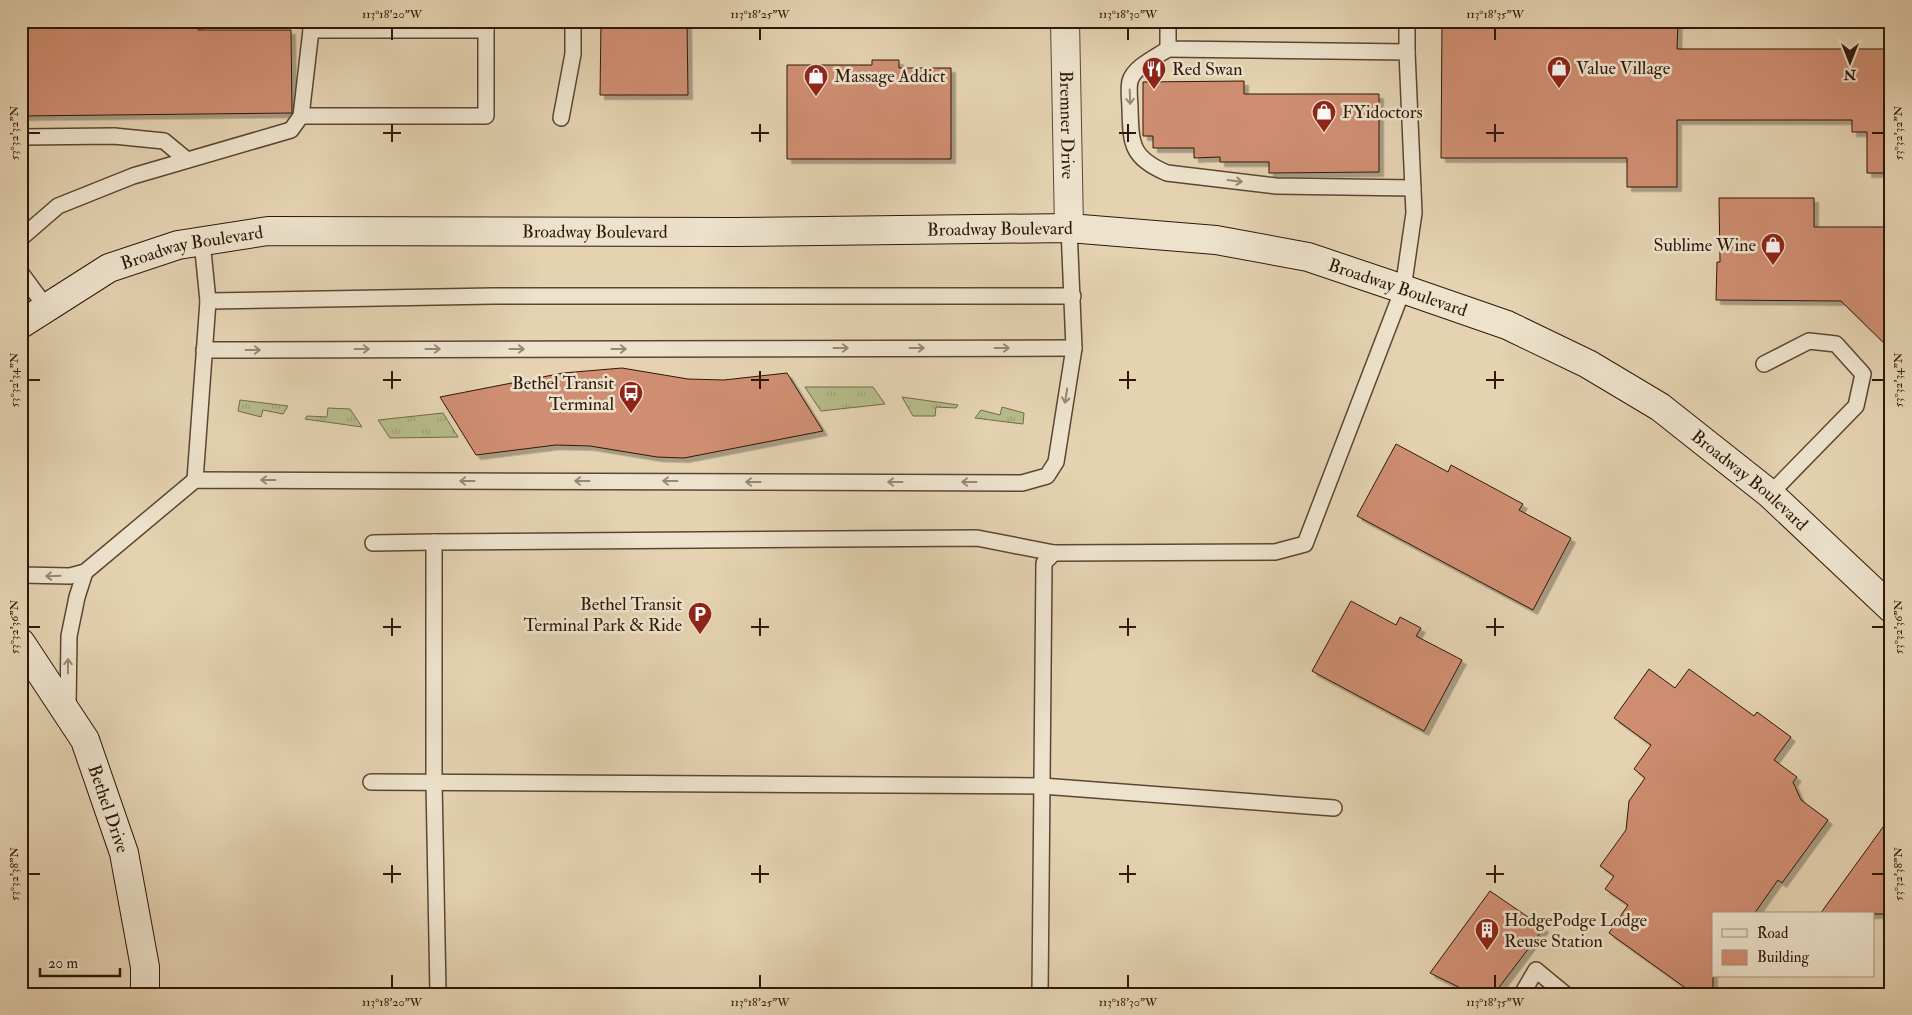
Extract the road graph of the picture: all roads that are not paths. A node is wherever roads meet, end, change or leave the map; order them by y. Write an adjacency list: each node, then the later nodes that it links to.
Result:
1 (573, 21): 10 (lane)
2 (1065, 21): 14 (street, Bremner Drive)
3 (1168, 21): 7 (lane)
4 (1407, 21): 8 (lane)
5 (310, 26): 6 (lane); 9 (lane)
6 (486, 26): 9 (lane)
7 (1168, 49): 8 (lane); 13 (lane, one-way to 13)
8 (1407, 52): 13 (lane)
9 (301, 116): 12 (lane)
10 (561, 118)
11 (21, 136): 12 (lane)
12 (187, 160): 15 (lane)
13 (1413, 188): 18 (lane)
14 (1070, 228): 16 (street, Broadway Boulevard); 18 (street, Broadway Boulevard); 19 (lane)
15 (21, 238)
16 (202, 241): 20 (lane); 21 (street, Broadway Boulevard)
17 (21, 273): 21 (lane)
18 (1403, 289): 27 (street, Broadway Boulevard); 30 (lane)
19 (1073, 296): 20 (lane); 23 (lane)
20 (208, 301): 24 (lane)
21 (46, 307): 22 (street, Broadway Boulevard)
22 (21, 324)
23 (1074, 348): 24 (lane, one-way to 23); 26 (lane, one-way to 26)
24 (204, 350): 26 (lane)
25 (1764, 364): 27 (lane)
26 (195, 480): 31 (lane)
27 (1770, 494): 33 (street, Broadway Boulevard)
28 (434, 542): 29 (lane); 30 (lane); 37 (lane)
29 (373, 543)
30 (1054, 553): 38 (lane)
31 (85, 572): 32 (lane, one-way to 32); 35 (lane, one-way to 31)
32 (21, 575)
33 (1891, 608)
34 (21, 643): 35 (street, Bethel Drive)
35 (68, 714): 40 (street, Bethel Drive)
36 (371, 782): 37 (lane)
37 (434, 782): 38 (lane); 41 (lane)
38 (1042, 786): 39 (lane); 42 (lane)
39 (1334, 808)
40 (145, 994)
41 (438, 994)
42 (1040, 994)
43 (1522, 994): 44 (lane)
44 (1565, 994)

